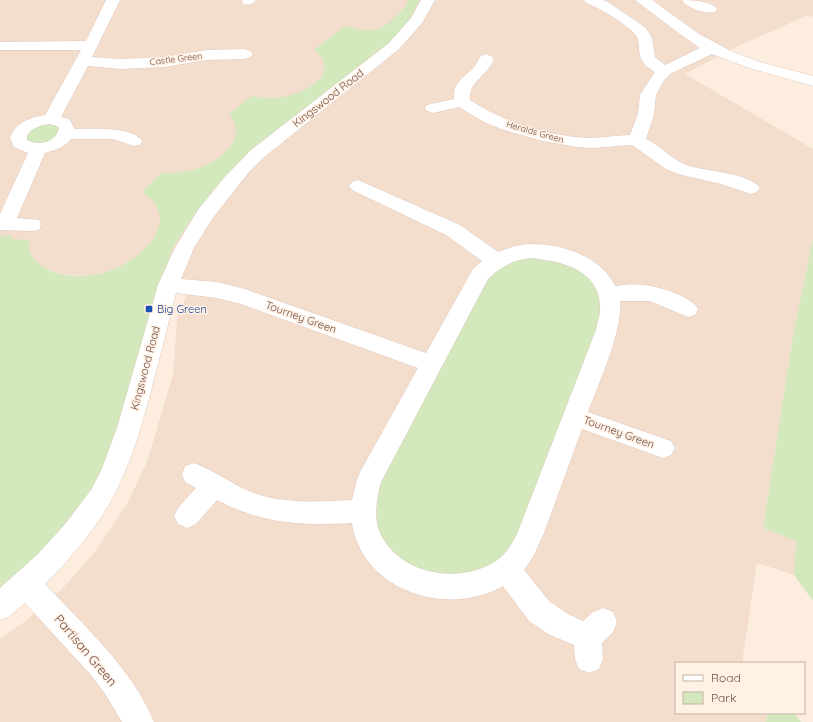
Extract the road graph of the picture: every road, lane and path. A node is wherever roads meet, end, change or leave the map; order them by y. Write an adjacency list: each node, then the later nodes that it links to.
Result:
1 (113, 0): 7 (street)
2 (428, 0): 29 (street, Kingswood Road)
3 (591, 0): 13 (street)
4 (642, 0): 9 (street)
5 (689, 0): 6 (street)
6 (713, 10)
7 (90, 45): 8 (street); 12 (street)
8 (0, 46)
9 (711, 48): 13 (street); 14 (street)
10 (245, 55): 12 (street, Castle Green)
11 (486, 58): 15 (street)
12 (83, 61): 17 (street)
13 (665, 71): 21 (street)
14 (810, 78)
15 (462, 102): 16 (street); 21 (street, Heralds Green)
16 (433, 108)
17 (51, 119): 18 (street); 20 (street)
18 (20, 133): 19 (street); 23 (street)
19 (0, 134)
20 (67, 134): 22 (street); 23 (street)
21 (637, 140): 25 (street)
22 (134, 141)
23 (38, 148): 26 (street)
24 (355, 185): 28 (street)
25 (754, 189)
26 (3, 224): 27 (street)
27 (32, 225)
28 (496, 261): 30 (street, Tourney Green); 32 (street, Tourney Green)
29 (168, 285): 32 (street, Tourney Green); 38 (street, Kingswood Road)
30 (610, 294): 31 (street); 33 (street, Tourney Green)
31 (691, 310)
32 (431, 364): 35 (street, Tourney Green)
33 (575, 417): 34 (street, Tourney Green); 37 (street, Tourney Green)
34 (663, 448)
35 (364, 511): 36 (street); 37 (street, Tourney Green)
36 (187, 516)
37 (507, 570): 40 (street)
38 (26, 584): 39 (street, Kingswood Road); 41 (street, Partisan Green)
39 (0, 606)
40 (593, 639)
41 (139, 722)

